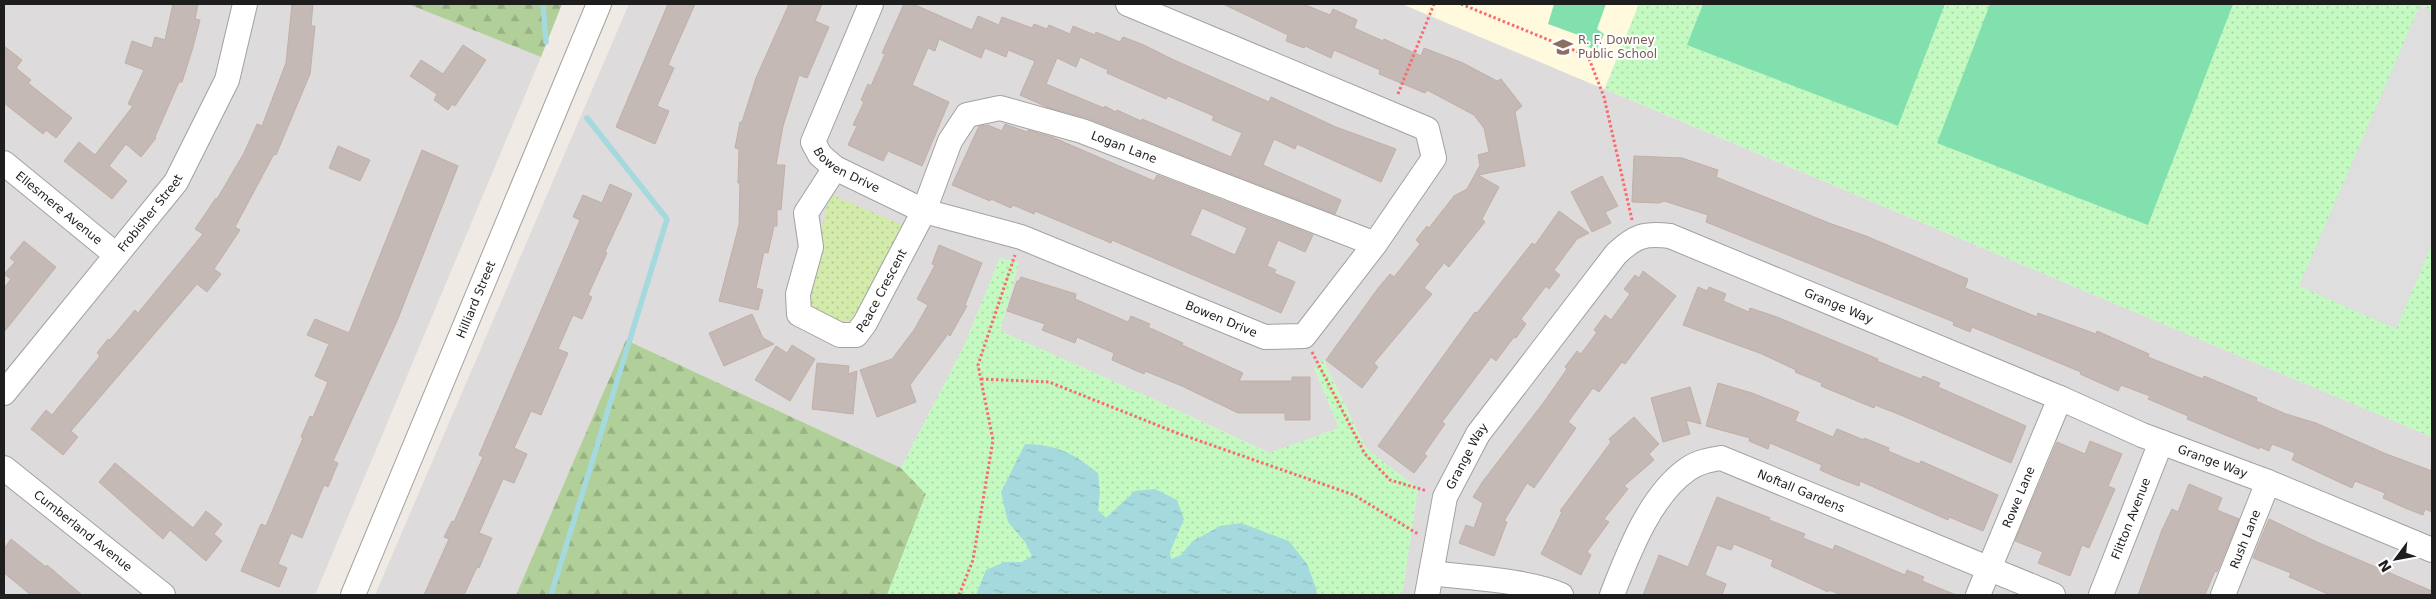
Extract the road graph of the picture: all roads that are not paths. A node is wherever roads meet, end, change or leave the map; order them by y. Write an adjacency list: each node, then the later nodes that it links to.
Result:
1 (245, 4): 9 (street, Frobisher Street)
2 (599, 4): 20 (street, Hilliard Street)
3 (871, 4): 6 (street, Bowen Drive)
4 (1128, 4): 8 (street)
5 (4, 164): 9 (street, Ellesmere Avenue)
6 (835, 168): 7 (street, Bowen Drive); 7 (street, Peace Crescent)
7 (924, 211): 8 (street, Bowen Drive); 8 (street, Logan Lane)
8 (1375, 244)
9 (115, 254): 10 (street, Frobisher Street)
10 (4, 394)
11 (2060, 398): 12 (street, Grange Way); 16 (street, Rowe Lane); 17 (street, Grange Way)
12 (2161, 442): 14 (street, Grange Way); 24 (street, Flitton Avenue)
13 (4, 468): 19 (street, Cumberland Avenue)
14 (2268, 482): 15 (street, Grange Way); 25 (street, Rush Lane)
15 (2432, 550)
16 (1988, 570): 21 (street, Noftall Gardens); 22 (street, Rowe Lane); 23 (street, Noftall Gardens)
17 (1429, 584): 18 (street)
18 (1547, 593)
19 (163, 595)
20 (353, 595)
21 (1612, 595)
22 (1978, 595)
23 (2053, 595)
24 (2101, 595)
25 (2223, 595)

